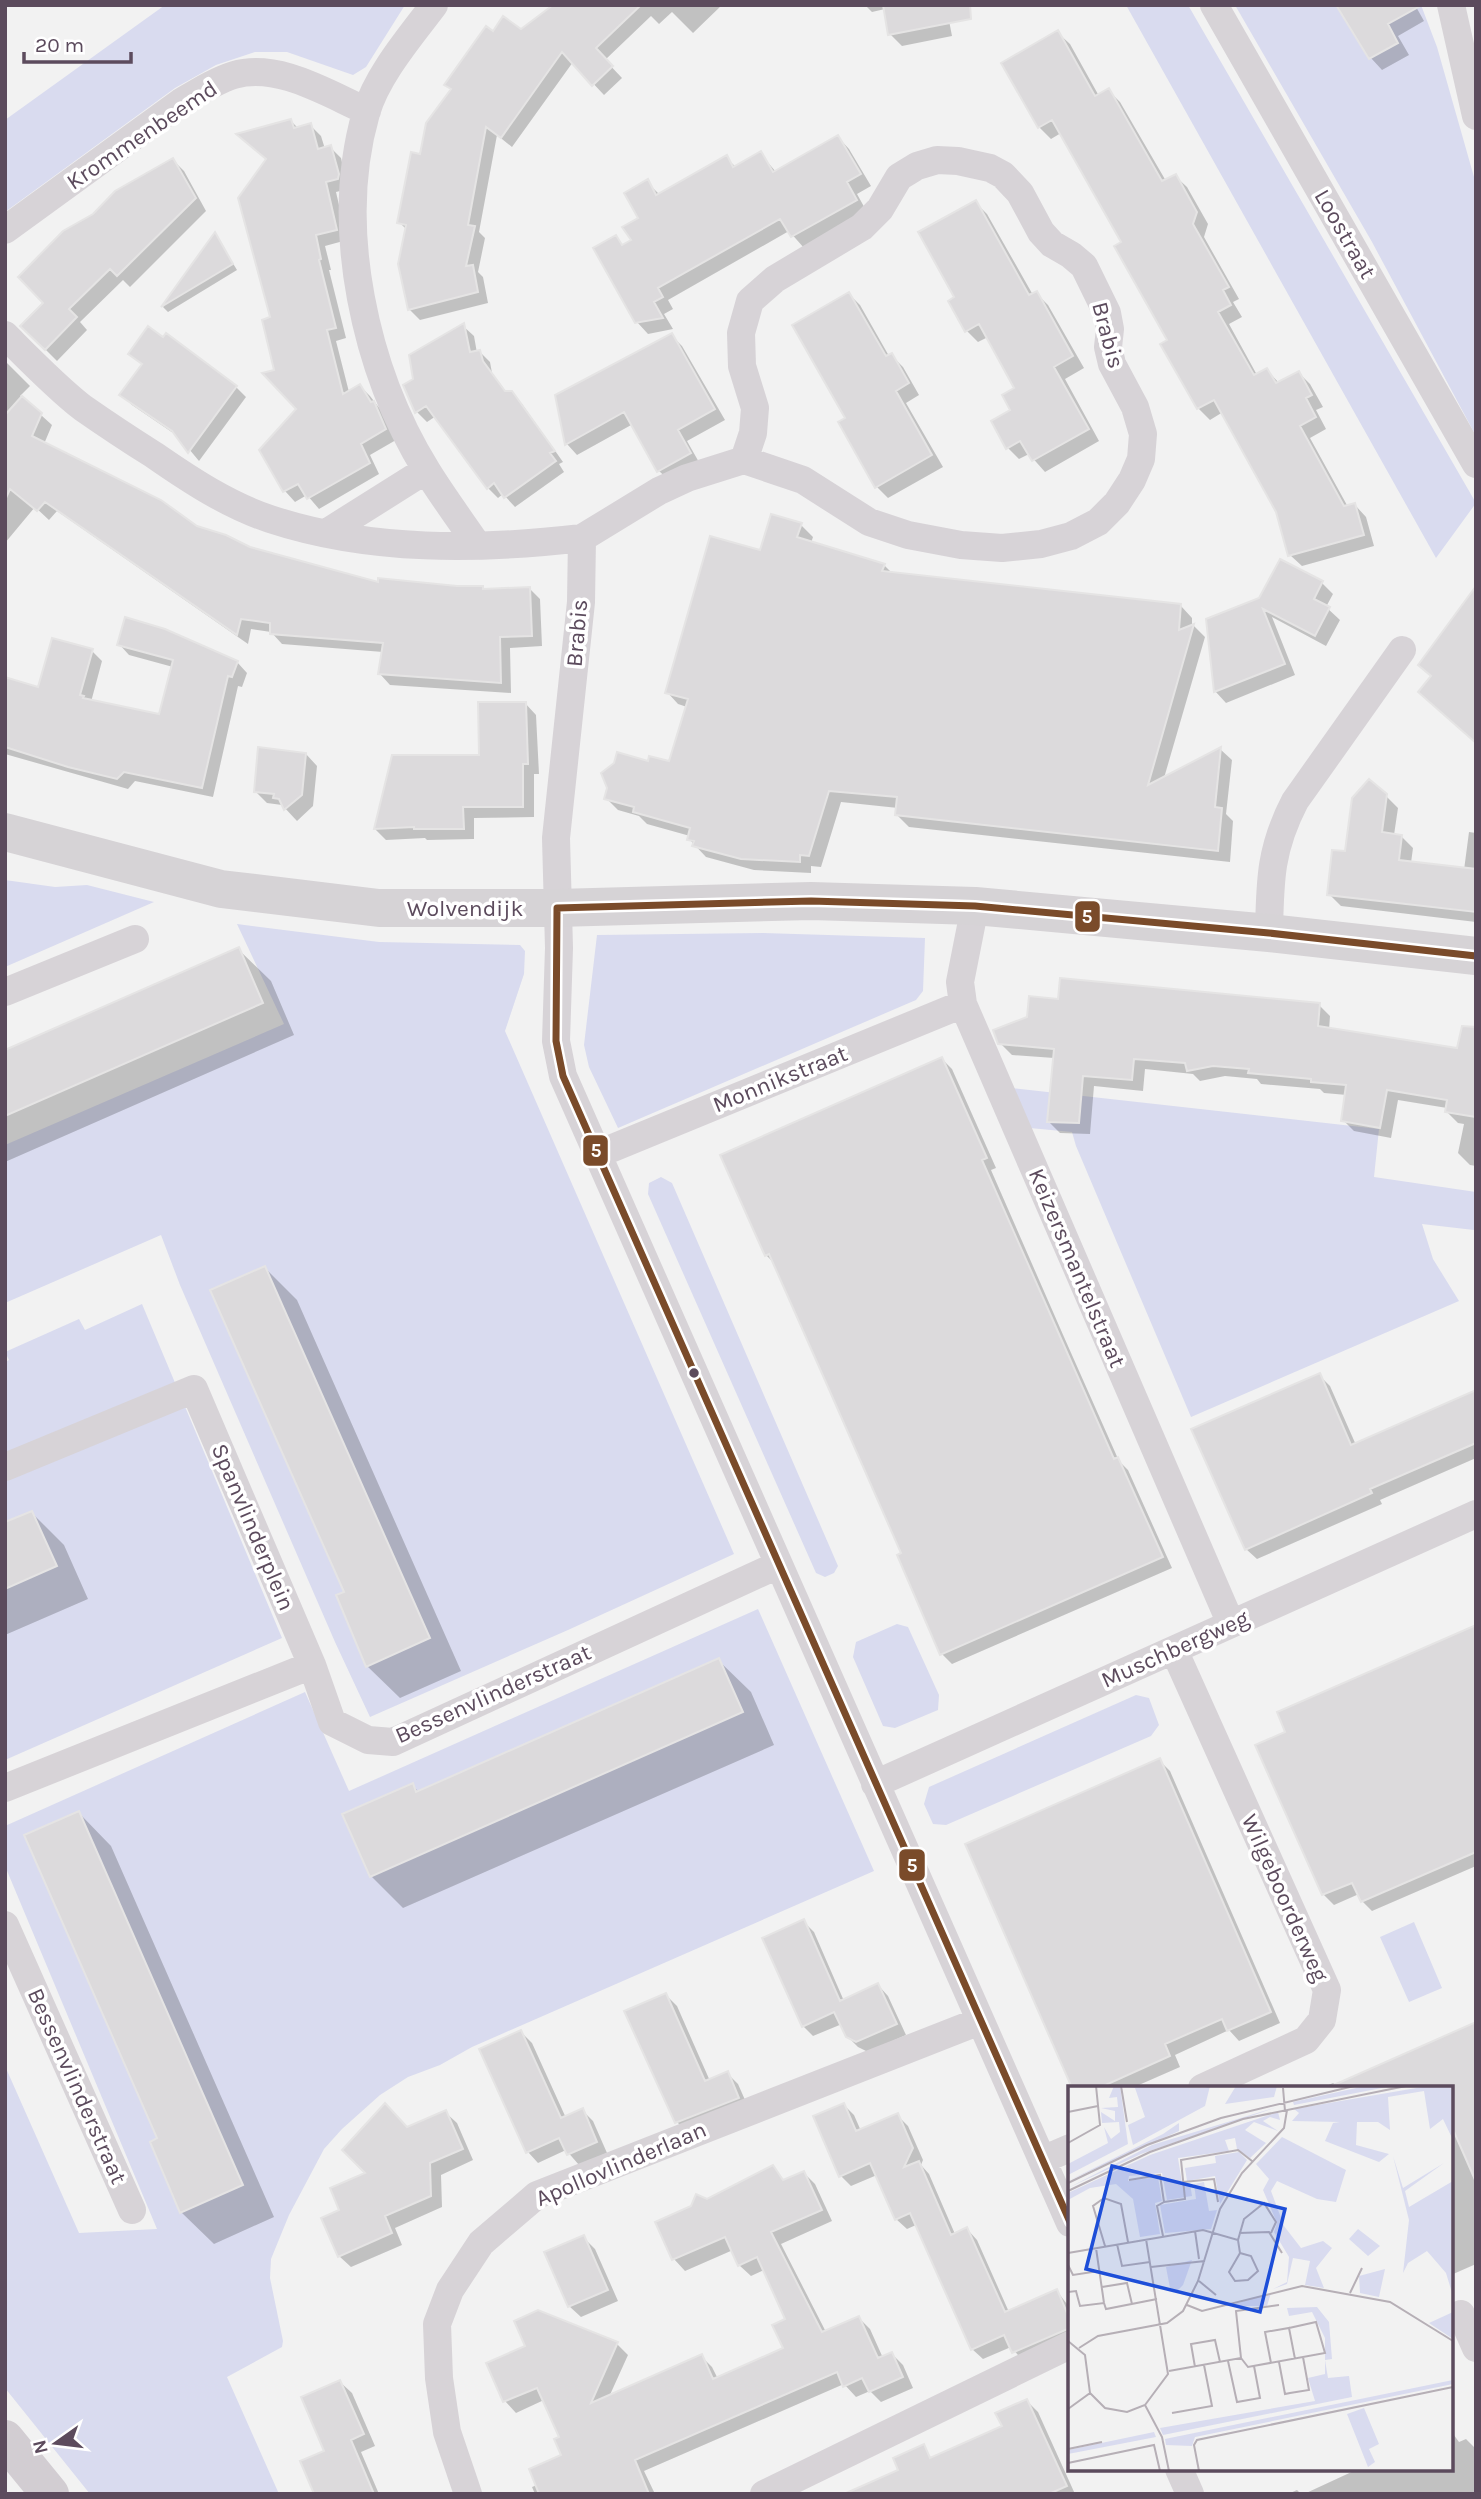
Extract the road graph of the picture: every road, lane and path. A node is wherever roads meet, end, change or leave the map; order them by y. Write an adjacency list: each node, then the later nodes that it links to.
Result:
1 (434, 5): 4 (street)
2 (1214, 5): 9 (street, Loostraat)
3 (1451, 5): 5 (street)
4 (367, 111): 6 (street, Krommenbeemd); 10 (street)
5 (1476, 116)
6 (5, 230)
7 (5, 335): 11 (street)
8 (744, 460): 8 (street, Brabis); 12 (street)
9 (1476, 464)
10 (426, 470): 11 (street); 13 (street)
11 (326, 533): 13 (street)
12 (582, 538): 13 (street); 17 (street, Brabis)
13 (478, 546)
14 (1402, 650): 18 (street)
15 (5, 832): 17 (street, Wolvendijk)
16 (975, 906): 17 (street, Wolvendijk); 18 (street, Wolvendijk); 22 (street, Keizersmantelstraat)
17 (557, 908): 23 (street, Brabis)
18 (1269, 933): 20 (street, Wolvendijk)
19 (135, 939): 21 (street)
20 (1476, 956)
21 (5, 992)
22 (963, 1004): 23 (street, Monnikstraat); 27 (street, Keizersmantelstraat)
23 (598, 1154): 26 (street, Brabis)
24 (5, 1468): 29 (street, Spanvlinderplein)
25 (1476, 1514): 27 (street, Muschbergweg)
26 (778, 1565): 29 (street, Bessenvlinderstraat); 30 (street, Brabis)
27 (1231, 1624): 28 (street, Muschbergweg)
28 (1174, 1650): 30 (street, Muschbergweg); 34 (street, Wilgeboorderweg)
29 (312, 1665): 31 (street)
30 (875, 1784): 33 (street, Brabis)
31 (5, 1788)
32 (5, 1925): 37 (street, Bessenvlinderstraat)
33 (980, 2021): 36 (street, Brabis); 45 (street, Apollovlinderlaan)
34 (1206, 2086)
35 (1068, 2149): 36 (street)
36 (1042, 2160): 38 (street, Brabis)
37 (131, 2210)
38 (1068, 2218)
39 (1463, 2314): 41 (street)
40 (1068, 2346): 46 (street)
41 (1476, 2348)
42 (5, 2439): 44 (main road)
43 (1180, 2471): 47 (street)
44 (50, 2494)
45 (468, 2494)
46 (764, 2494)
47 (1190, 2494)

